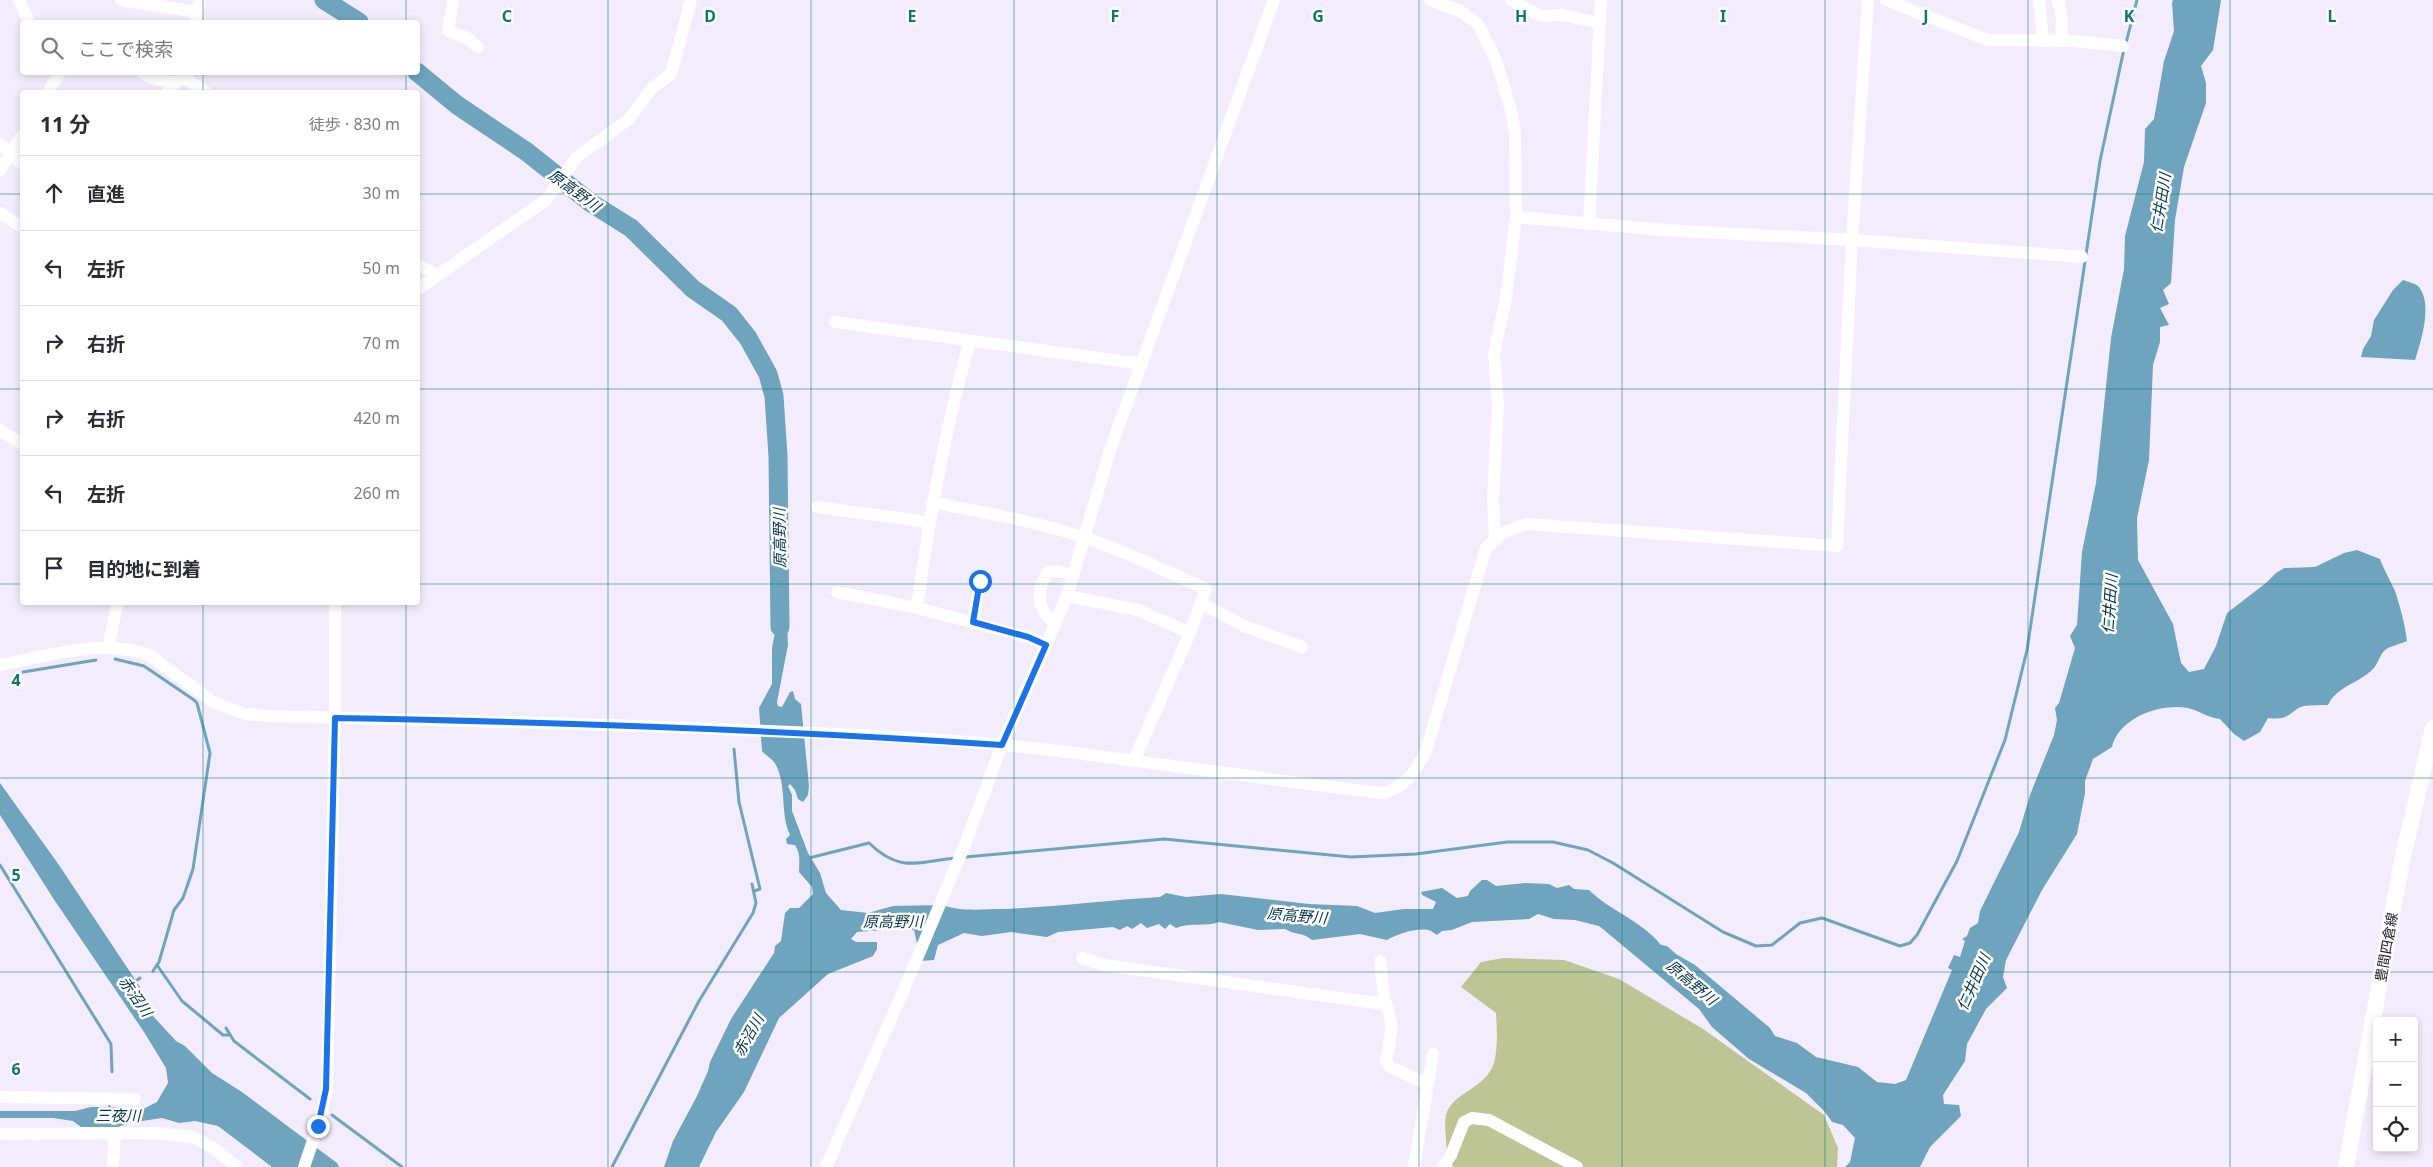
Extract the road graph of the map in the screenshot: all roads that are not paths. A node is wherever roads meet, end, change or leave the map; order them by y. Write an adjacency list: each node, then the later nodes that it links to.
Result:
1 (18, 0): 15 (street)
2 (121, 0): 14 (street)
3 (454, 0): 20 (street)
4 (691, 0): 38 (street)
5 (1274, 0): 42 (street)
6 (1430, 0): 32 (street)
7 (1511, 0): 13 (street)
8 (1601, 0): 16 (street)
9 (1868, 0): 35 (street)
10 (1886, 0): 17 (street)
11 (2038, 0): 17 (street)
12 (2058, 0): 18 (street)
13 (1533, 6): 16 (street)
14 (197, 11)
15 (28, 20)
16 (1600, 23): 33 (street)
17 (2043, 41): 18 (street)
18 (2061, 41): 19 (street)
19 (2123, 46)
20 (478, 47)
21 (58, 75): 24 (street)
22 (147, 75): 23 (street)
23 (177, 81): 25 (street)
24 (49, 90)
25 (201, 90)
26 (20, 139): 28 (street)
27 (0, 144): 28 (street)
28 (10, 153): 29 (street); 30 (street)
29 (20, 162)
30 (0, 170)
31 (0, 213): 34 (street)
32 (1516, 217): 33 (street); 49 (street)
33 (1589, 224): 35 (street)
34 (20, 226)
35 (1852, 240): 36 (street); 49 (street)
36 (2082, 257)
37 (420, 266): 38 (street)
38 (437, 275): 39 (street)
39 (420, 288)
40 (834, 322): 41 (street)
41 (970, 341): 42 (street); 45 (street)
42 (1142, 364): 48 (street)
43 (0, 430): 44 (street)
44 (20, 443)
45 (932, 502): 47 (street); 48 (street)
46 (817, 508): 47 (street)
47 (928, 522): 57 (street)
48 (1084, 537): 50 (street); 54 (street)
49 (1495, 540): 68 (street)
50 (1073, 575): 53 (street); 59 (street)
51 (980, 581): 58 (street)
52 (837, 592): 57 (street)
53 (1067, 596): 59 (street); 60 (street)
54 (1201, 603): 60 (street); 63 (street)
55 (117, 605): 62 (street)
56 (335, 605): 65 (street)
57 (917, 608): 58 (street)
58 (973, 622): 61 (street)
59 (1055, 623): 61 (street)
60 (1190, 633): 68 (street)
61 (1046, 645): 67 (street)
62 (108, 647): 64 (street); 65 (street)
63 (1302, 648)
64 (0, 665)
65 (335, 718): 67 (street); 80 (street)
66 (2433, 728): 85 (main road, 豊間四倉線)
67 (1002, 745): 68 (street); 81 (street)
68 (1134, 760)
69 (1082, 958): 71 (street)
70 (1380, 961): 71 (street)
71 (1388, 1008): 73 (street)
72 (1433, 1054): 73 (street)
73 (1428, 1084): 82 (street)
74 (0, 1098): 75 (street)
75 (135, 1099)
76 (115, 1133): 77 (street); 78 (street); 79 (street)
77 (0, 1134)
78 (113, 1167)
79 (237, 1167)
80 (304, 1167)
81 (826, 1167)
82 (1414, 1167)
83 (1442, 1167): 84 (street)
84 (1578, 1167)
85 (2346, 1167)

